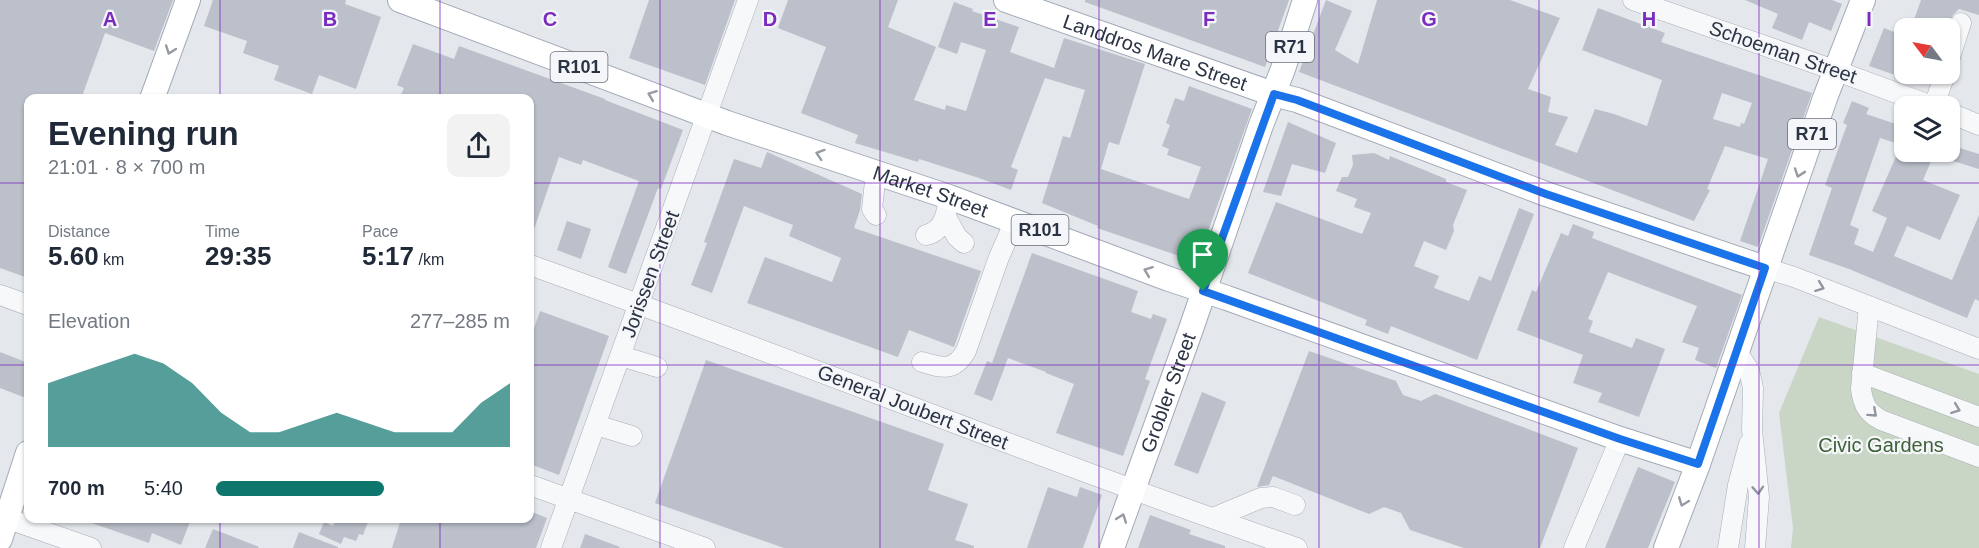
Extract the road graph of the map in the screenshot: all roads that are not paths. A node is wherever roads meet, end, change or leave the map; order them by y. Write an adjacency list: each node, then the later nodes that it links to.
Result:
1 (188, 0): 11 (main road, one-way to 11)
2 (400, 0): 14 (main road, Market Street / R101, one-way to 2)
3 (748, 0): 14 (street, Jorissen Street)
4 (1006, 0): 12 (main road, Landdros Mare Street)
5 (1305, 0): 12 (main road, Grobler Street / R71)
6 (1634, 0): 10 (street, Schoeman Street)
7 (1863, 0): 10 (main road, R71)
8 (1961, 23): 9 (street)
9 (1960, 26)
10 (1837, 71): 13 (street, Schoeman Street); 24 (main road, R71, one-way to 24)
11 (154, 94)
12 (1274, 94): 24 (main road, Landdros Mare Street); 25 (main road, Grobler Street / R71)
13 (1906, 96)
14 (707, 115): 17 (main road, Market Street / R101, one-way to 14); 28 (street, Jorissen Street)
15 (1960, 117): 16 (street)
16 (1979, 124)
17 (876, 172): 18 (main road, Market Street / R101); 19 (street)
18 (947, 207): 20 (main road, Market Street / R101); 21 (street); 22 (street)
19 (876, 215)
20 (1015, 221): 25 (main road, Market Street / R101, one-way to 20); 33 (street)
21 (926, 235)
22 (964, 243)
23 (534, 266): 28 (street, General Joubert Street)
24 (1765, 268): 29 (street, Landdros Mare Street, one-way to 29); 31 (main road)
25 (1203, 291): 40 (main road, Market Street / R101); 45 (main road, Grobler Street)
26 (0, 295): 27 (street)
27 (24, 304)
28 (640, 304): 32 (street, Jorissen Street); 45 (street, General Joubert Street)
29 (1869, 306): 30 (street, Landdros Mare Street); 35 (street)
30 (1979, 349)
31 (1737, 352): 38 (street); 43 (main road)
32 (621, 356): 34 (street); 37 (street, Jorissen Street)
33 (922, 362)
34 (657, 368)
35 (1862, 373): 36 (street, one-way to 36); 41 (street, one-way to 41)
36 (1979, 417)
37 (596, 425): 39 (street); 46 (street, Jorissen Street)
38 (1752, 429): 57 (street); 58 (street, one-way to 58)
39 (632, 436)
40 (1620, 439): 43 (main road, Market Street / R101); 55 (street)
41 (1979, 457)
42 (24, 464): 49 (main road)
43 (1698, 464): 56 (main road, one-way to 56)
44 (534, 486): 46 (street)
45 (1133, 489): 48 (street, General Joubert Street); 54 (main road, Grobler Street, one-way to 45)
46 (569, 499): 52 (street, Jorissen Street); 53 (street)
47 (1295, 505): 48 (street)
48 (1213, 518): 50 (street, General Joubert Street)
49 (2, 524): 51 (street)
50 (1289, 547)
51 (91, 548)
52 (551, 548)
53 (705, 548)
54 (1112, 548)
55 (1574, 548)
56 (1666, 548)
57 (1728, 548)
58 (1755, 548)

